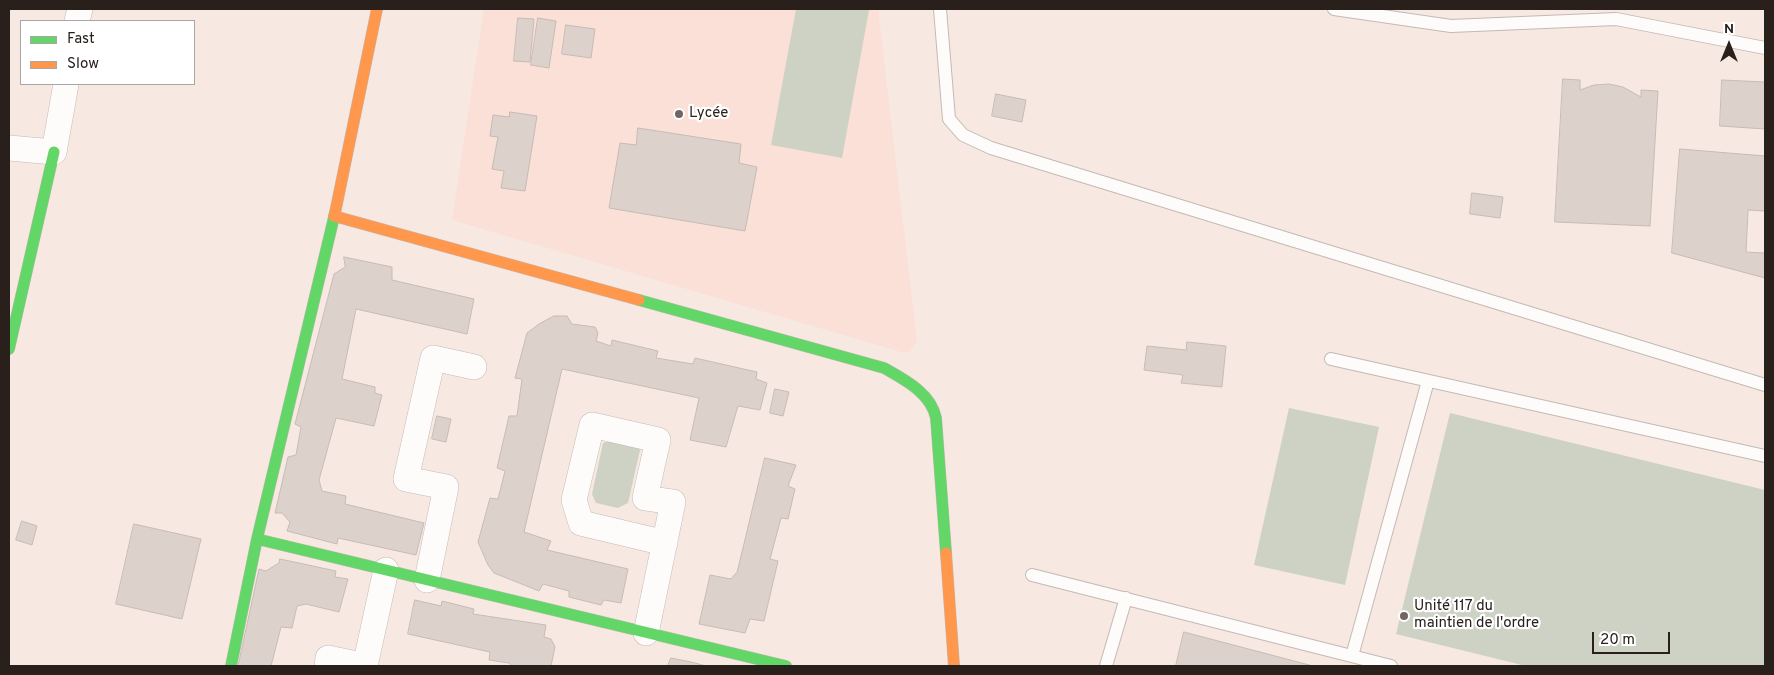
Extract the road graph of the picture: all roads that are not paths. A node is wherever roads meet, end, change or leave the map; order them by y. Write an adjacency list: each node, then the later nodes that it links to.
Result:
1 (378, 9): 10 (street)
2 (940, 9): 15 (lane)
3 (1334, 9): 5 (lane)
4 (1606, 9): 5 (lane)
5 (1616, 19): 6 (lane)
6 (1765, 48)
7 (66, 85): 9 (street)
8 (9, 148): 9 (street)
9 (54, 152): 11 (street)
10 (334, 216): 17 (street); 30 (street)
11 (9, 349)
12 (1331, 359): 14 (lane)
13 (474, 367): 21 (street)
14 (1428, 381): 16 (lane); 24 (lane)
15 (1765, 386)
16 (1765, 456)
17 (257, 539): 19 (street); 26 (street)
18 (665, 543): 18 (street); 23 (street)
19 (386, 570): 21 (street); 28 (street)
20 (1032, 575): 22 (lane)
21 (427, 580): 23 (street)
22 (1126, 598): 24 (lane); 31 (lane)
23 (646, 633): 25 (street)
24 (1352, 656): 32 (lane)
25 (747, 662): 29 (street)
26 (231, 666)
27 (327, 666): 28 (street)
28 (366, 666)
29 (786, 666)
30 (954, 666)
31 (1106, 666)
32 (1391, 666)

